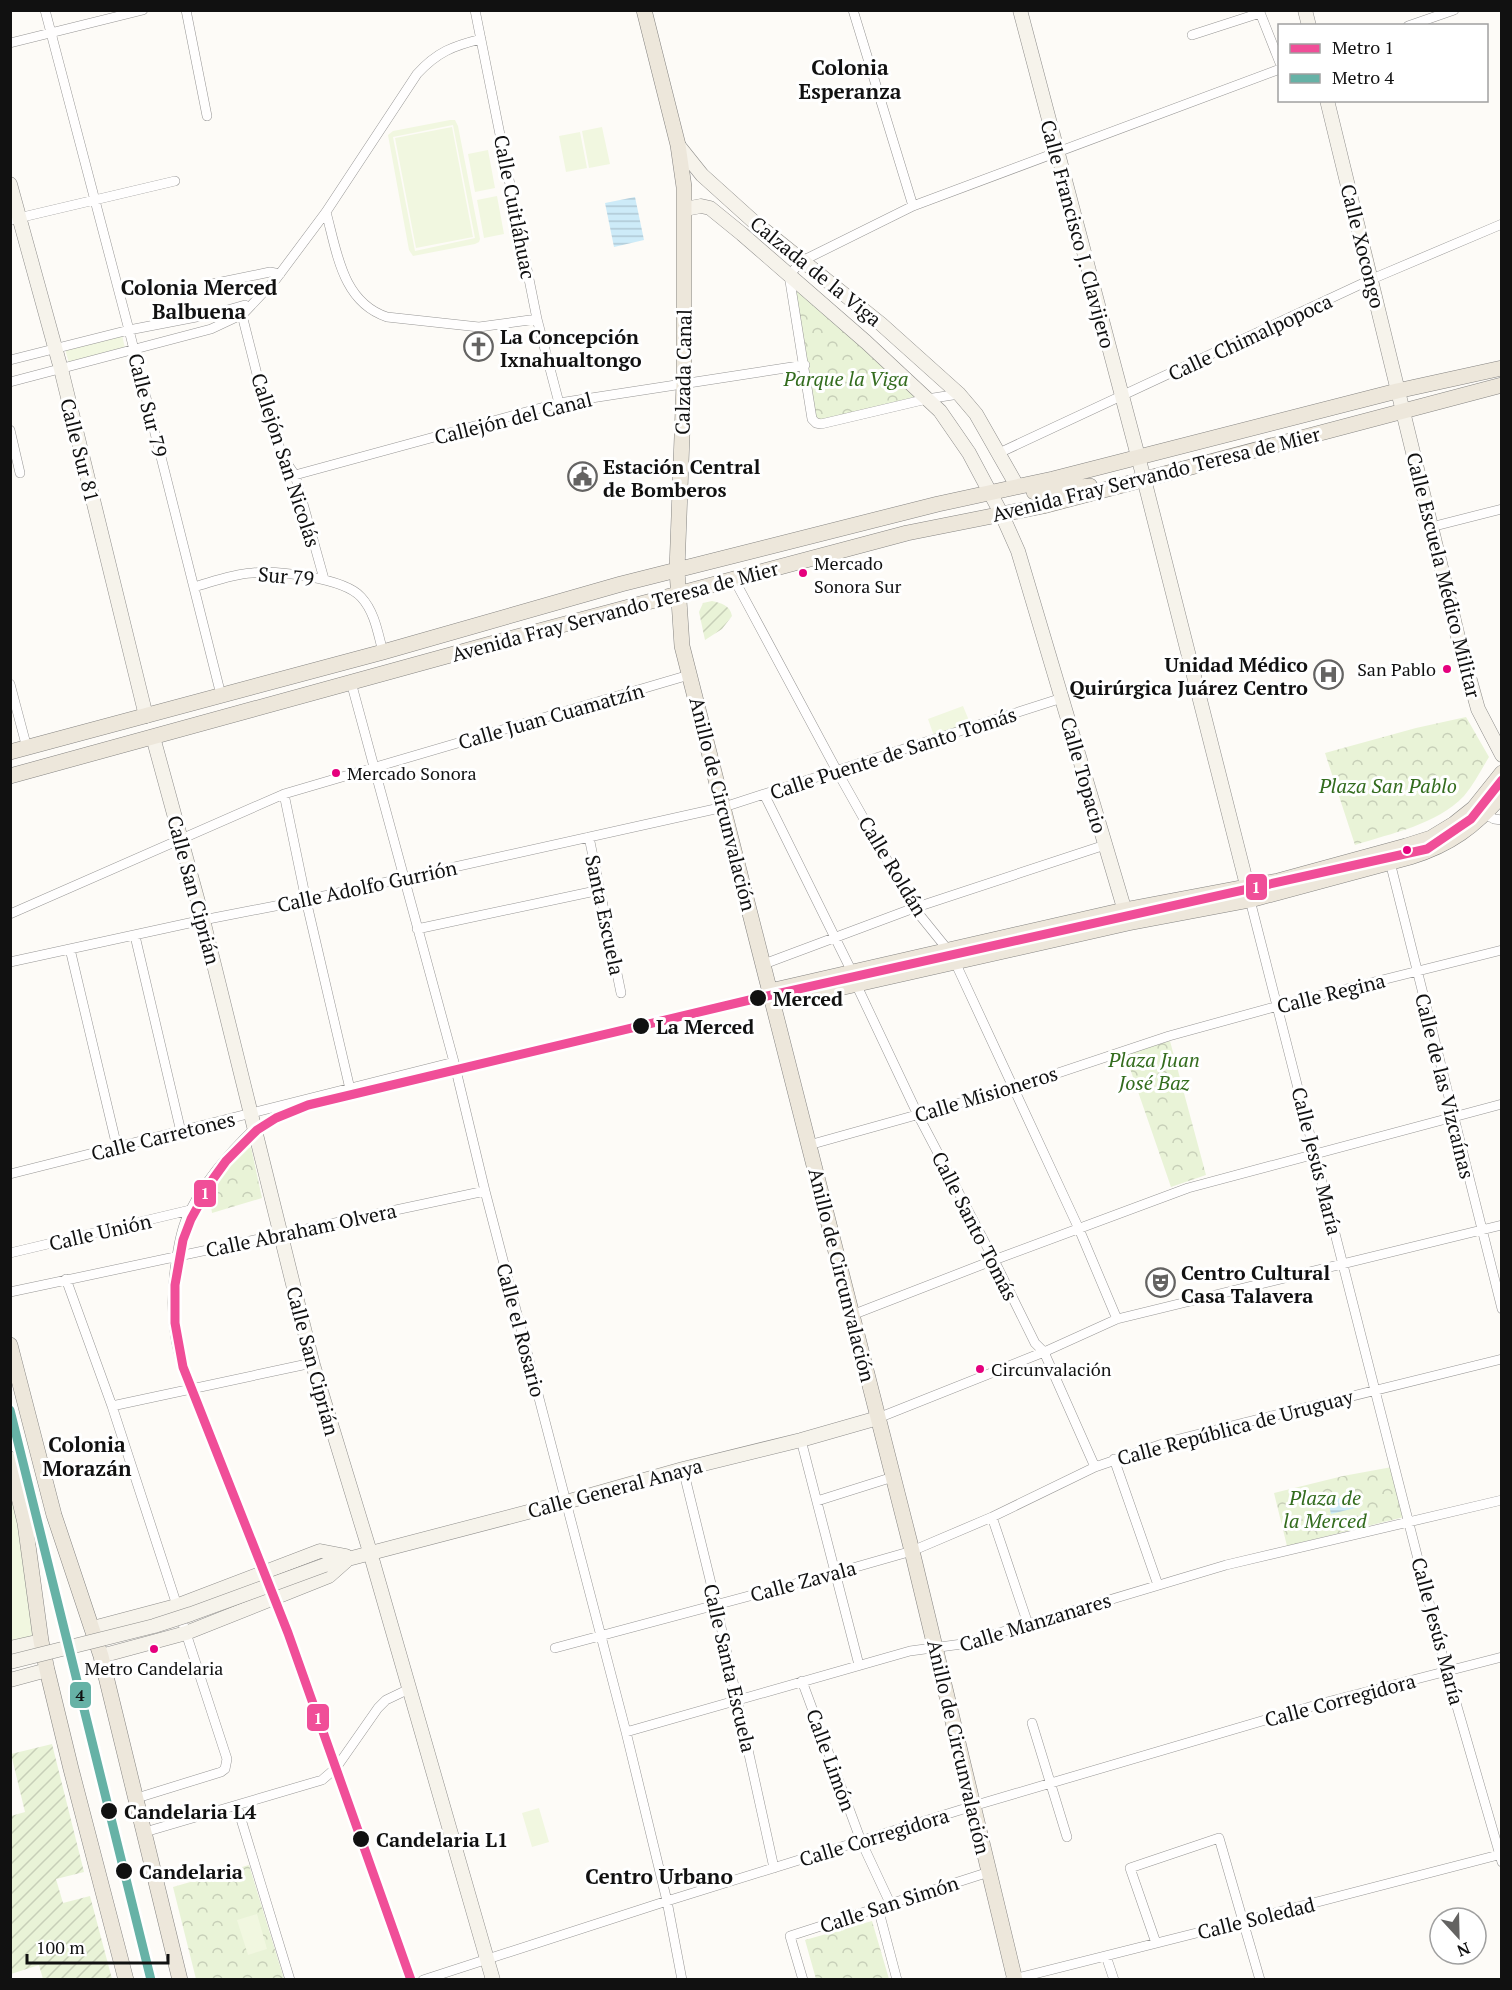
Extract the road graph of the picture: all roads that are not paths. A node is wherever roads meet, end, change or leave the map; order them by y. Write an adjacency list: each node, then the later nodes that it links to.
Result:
1 (45, 10): 12 (street, Calle Sur 79)
2 (143, 10): 10 (street)
3 (186, 10): 19 (street)
4 (475, 10): 14 (street, Calle Cuitláhuac)
5 (644, 10): 20 (main road, Calzada de la Viga)
6 (853, 10): 25 (street)
7 (1020, 10): 21 (street, Calle Francisco J. Clavijero)
8 (1448, 11): 11 (street)
9 (1260, 12): 13 (street); 16 (street)
10 (116, 14): 12 (street)
11 (1413, 24)
12 (52, 33): 15 (street); 24 (street, Calle Sur 79)
13 (1192, 35)
14 (481, 39): 27 (street); 36 (street, Calle Cuitláhuac)
15 (10, 43)
16 (1278, 58)
17 (1278, 70): 21 (street)
18 (1328, 102): 33 (street, Calle Xocongo)
19 (207, 116)
20 (678, 145): 26 (main road, Calzada de la Viga); 30 (street, Calzada de la Viga)
21 (1056, 151): 25 (street); 49 (street, Calle Francisco J. Clavijero)
22 (175, 181): 24 (street)
23 (10, 184): 28 (street, Calle Sur 81)
24 (94, 200): 28 (street); 37 (street, Calle Sur 79)
25 (913, 206): 30 (street)
26 (685, 209): 32 (street, Calzada de la Viga); 45 (main road, Calzada Canal)
27 (326, 212): 31 (street); 36 (street)
28 (15, 219): 38 (street, Calle Sur 81)
29 (1502, 224): 33 (street, Calle Chimalpopoca)
30 (802, 261): 32 (street); 48 (street, Calzada de la Viga)
31 (280, 274): 34 (street); 35 (street)
32 (789, 275): 41 (street, Calzada de la Viga); 50 (street, Calzada de la Viga)
33 (1372, 279): 47 (street, Calle Xocongo); 49 (street, Calle Chimalpopoca)
34 (212, 284)
35 (242, 310): 37 (street); 39 (street); 57 (street, Callejón San Nicolás)
36 (537, 319): 51 (street, Calle Cuitláhuac)
37 (129, 330): 38 (street); 39 (street, Calle Sur 79)
38 (55, 348): 40 (street); 43 (street, Calle Sur 81)
39 (134, 349): 43 (street); 67 (street, Calle Sur 79)
40 (10, 360)
41 (805, 365): 45 (street, Callejón del Canal); 50 (street, Calzada de la Viga)
42 (1502, 368): 47 (main road, Avenida Fray Servando Teresa de Mier)
43 (61, 369): 44 (street); 75 (street, Calle Sur 81)
44 (10, 382)
45 (684, 383): 51 (street, Callejón del Canal); 64 (main road, Calzada Canal)
46 (1502, 386): 52 (main road, Avenida Fray Servando Teresa de Mier)
47 (1397, 391): 52 (street, Calle Escuela Médico Militar); 55 (main road, Avenida Fray Servando Teresa de Mier)
48 (959, 394): 50 (street, Calzada de la Viga); 54 (street, Calzada de la Viga)
49 (1121, 397): 54 (street, Calle Chimalpopoca); 55 (street, Calle Francisco J. Clavijero)
50 (927, 399): 60 (street, Calzada de la Viga)
51 (559, 403): 57 (street, Callejón del Canal)
52 (1402, 413): 58 (main road, Avenida Fray Servando Teresa de Mier); 63 (street, Calle Escuela Médico Militar)
53 (10, 430): 56 (street)
54 (999, 453): 59 (street, Calzada de la Viga)
55 (1138, 458): 58 (street, Calle Jesús María); 59 (main road, Avenida Fray Servando Teresa de Mier)
56 (20, 473)
57 (295, 475): 65 (street, Callejón San Nicolás)
58 (1144, 479): 59 (main road); 62 (main road, Avenida Fray Servando Teresa de Mier); 98 (street, Calle Jesús María)
59 (1017, 486): 60 (main road, Avenida Fray Servando Teresa de Mier)
60 (990, 492): 62 (street, Calle Topacio); 64 (main road, Avenida Fray Servando Teresa de Mier)
61 (1502, 509): 63 (street)
62 (1002, 514): 66 (main road, Avenida Fray Servando Teresa de Mier); 74 (street, Calle Topacio)
63 (1431, 527): 79 (street, Calle Escuela Médico Militar)
64 (677, 570): 68 (main road, Anillo de Circunvalación); 69 (main road, Avenida Fray Servando Teresa de Mier)
65 (324, 579): 67 (street, Sur 79); 69 (street, Sur 79)
66 (734, 579): 68 (main road, Avenida Fray Servando Teresa de Mier); 81 (street, Calle Roldán)
67 (194, 587): 73 (street, Calle Sur 79)
68 (678, 594): 70 (main road, Anillo de Circunvalación); 71 (main road, Avenida Fray Servando Teresa de Mier)
69 (383, 652): 73 (main road, Avenida Fray Servando Teresa de Mier)
70 (689, 675): 80 (street, Calle Juan Cuamatzín); 87 (main road, Anillo de Circunvalación)
71 (351, 682): 76 (main road, Avenida Fray Servando Teresa de Mier); 80 (street, Calle el Rosario)
72 (10, 684): 77 (street)
73 (221, 695): 75 (main road, Avenida Fray Servando Teresa de Mier)
74 (1062, 698): 81 (street, Calle Puente de Santo Tomás); 92 (street, Calle Topacio)
75 (146, 716): 77 (main road, Avenida Fray Servando Teresa de Mier)
76 (153, 736): 83 (main road, Avenida Fray Servando Teresa de Mier); 91 (street, Calle San Ciprián)
77 (27, 748): 78 (main road, Avenida Fray Servando Teresa de Mier)
78 (10, 752)
79 (1502, 755)
80 (373, 767): 84 (street, Calle Juan Cuamatzín); 94 (street, Calle el Rosario)
81 (837, 771): 85 (street, Calle Puente de Santo Tomás); 100 (street, Calle Roldán)
82 (1502, 773): 95 (main road)
83 (10, 776)
84 (284, 794): 91 (street, Calle Juan Cuamatzín); 99 (street)
85 (764, 794): 87 (street, Calle Puente de Santo Tomás); 106 (street, Calle Santo Tomás)
86 (1502, 795): 88 (main road)
87 (724, 807): 90 (street, Calle Adolfo Gurrión); 111 (main road, Anillo de Circunvalación)
88 (1485, 814): 89 (street); 93 (main road)
89 (1502, 820)
90 (589, 837): 94 (street, Calle Adolfo Gurrión); 97 (street, Santa Escuela)
91 (182, 839): 101 (street, Calle Juan Cuamatzín); 103 (street, Calle San Ciprián)
92 (1105, 845): 100 (street); 102 (street, Calle Topacio)
93 (1390, 862): 96 (main road); 112 (street, Calle de las Vizcaínas)
94 (405, 878): 99 (street, Calle Adolfo Gurrión); 104 (street, Calle el Rosario)
95 (1278, 881): 96 (main road); 98 (main road)
96 (1310, 884): 98 (main road)
97 (600, 890): 104 (street); 114 (street, Santa Escuela)
98 (1249, 893): 102 (main road); 116 (street, Calle Jesús María)
99 (306, 900): 103 (street, Calle Adolfo Gurrión); 120 (street)
100 (914, 908): 106 (street); 109 (street, Calle Roldán)
101 (10, 914)
102 (1126, 917): 109 (main road)
103 (203, 920): 105 (street, Calle Adolfo Gurrión); 122 (street, Calle San Ciprián)
104 (417, 928): 118 (street, Calle el Rosario)
105 (135, 936): 107 (street, Calle Adolfo Gurrión); 126 (street)
106 (835, 938): 111 (street); 113 (street, Calle Santo Tomás)
107 (70, 950): 110 (street, Calle Adolfo Gurrión); 128 (street)
108 (1502, 950): 112 (street, Calle Regina)
109 (952, 956): 113 (main road); 119 (street, Calle Roldán)
110 (10, 962)
111 (764, 964): 115 (main road, Anillo de Circunvalación)
112 (1416, 971): 116 (street, Calle Regina); 124 (street, Calle de las Vizcaínas)
113 (854, 978): 115 (main road); 123 (street, Calle Santo Tomás)
114 (621, 993)
115 (772, 997): 127 (main road, Anillo de Circunvalación)
116 (1278, 1006): 117 (street, Calle Regina); 129 (street, Calle Jesús María)
117 (1162, 1038): 119 (street, Calle Misioneros)
118 (454, 1062): 120 (street, Calle Carretones); 131 (street, Calle el Rosario)
119 (1013, 1088): 123 (street, Calle Misioneros); 134 (street, Calle Roldán)
120 (350, 1089): 122 (street, Calle Carretones)
121 (1502, 1104): 124 (street)
122 (250, 1114): 125 (street, Calle San Ciprián); 126 (street, Calle Carretones)
123 (918, 1115): 127 (street, Calle Misioneros); 139 (street, Calle Santo Tomás)
124 (1453, 1116): 129 (street); 135 (street, Calle de las Vizcaínas)
125 (254, 1129): 132 (street); 136 (street, Calle San Ciprián)
126 (181, 1131): 128 (street, Calle Carretones)
127 (809, 1145): 144 (main road, Anillo de Circunvalación)
128 (117, 1147): 130 (street, Calle Carretones)
129 (1316, 1154): 134 (street); 140 (street, Calle Jesús María)
130 (10, 1174)
131 (485, 1191): 136 (street, Calle Abraham Olvera); 162 (street, Calle el Rosario)
132 (189, 1210): 137 (street, Calle Unión); 138 (street)
133 (1502, 1225): 135 (street)
134 (1079, 1229): 139 (street); 145 (street, Calle Roldán)
135 (1482, 1230): 140 (street); 143 (street, Calle de las Vizcaínas)
136 (279, 1235): 138 (street, Calle Abraham Olvera); 149 (street, Calle San Ciprián)
137 (10, 1253)
138 (177, 1256): 141 (street, Calle Abraham Olvera); 150 (street)
139 (994, 1260): 144 (street); 147 (street, Calle Santo Tomás)
140 (1344, 1264): 145 (street); 151 (street, Calle Jesús María)
141 (66, 1279): 142 (street, Calle Abraham Olvera); 152 (street)
142 (10, 1292)
143 (1502, 1309)
144 (852, 1315): 153 (main road, Anillo de Circunvalación)
145 (1117, 1319): 147 (street)
146 (10, 1345): 173 (main road)
147 (1044, 1352): 153 (street); 157 (street, Calle Santo Tomás)
148 (1502, 1359): 151 (street, Calle República de Uruguay)
149 (312, 1363): 150 (street); 166 (street, Calle San Ciprián)
150 (190, 1389): 152 (street)
151 (1376, 1390): 156 (street, Calle República de Uruguay); 164 (street, Calle Jesús María)
152 (112, 1406): 171 (street)
153 (878, 1418): 154 (street, Calle General Anaya); 159 (main road, Anillo de Circunvalación)
154 (801, 1440): 158 (street, Calle General Anaya); 161 (street)
155 (10, 1459): 176 (main road)
156 (1114, 1459): 157 (street, Calle República de Uruguay); 169 (street)
157 (1095, 1467): 163 (street, Calle República de Uruguay)
158 (683, 1469): 162 (street, Calle General Anaya); 170 (street, Calle Santa Escuela)
159 (893, 1477): 161 (street); 165 (main road, Anillo de Circunvalación)
160 (1502, 1500): 164 (street, Calle Manzanares)
161 (817, 1501): 168 (street)
162 (566, 1502): 166 (street, Calle General Anaya); 175 (street, Calle el Rosario)
163 (992, 1517): 165 (street, Calle República de Uruguay); 172 (street)
164 (1409, 1522): 169 (street, Calle Manzanares); 185 (street, Calle Jesús María)
165 (912, 1551): 168 (street, Calle Zavala); 179 (main road, Anillo de Circunvalación)
166 (370, 1552): 167 (street, Calle General Anaya); 188 (street, Calle San Ciprián)
167 (351, 1556): 171 (street, Calle General Anaya); 174 (street); 182 (street, Calle General Anaya, bridge)
168 (836, 1573): 170 (street, Calle Zavala); 183 (street)
169 (1158, 1585): 172 (street, Calle Manzanares)
170 (716, 1604): 175 (street, Calle Zavala); 189 (street, Calle Santa Escuela)
171 (176, 1606): 173 (street, Calle General Anaya); 174 (street)
172 (1028, 1624): 179 (street, Calle Manzanares)
173 (93, 1628): 180 (main road)
174 (186, 1633): 180 (street); 193 (street)
175 (602, 1635): 178 (street, Calle Zavala); 191 (street, Calle el Rosario)
176 (41, 1641): 177 (street); 184 (main road)
177 (10, 1648)
178 (555, 1648)
179 (935, 1648): 183 (street, Calle Manzanares); 195 (main road, Anillo de Circunvalación)
180 (101, 1656): 193 (main road)
181 (1502, 1657): 185 (street, Calle Corregidora)
182 (10, 1662)
183 (860, 1665): 187 (street, Calle Manzanares)
184 (47, 1670): 186 (street); 210 (main road)
185 (1447, 1671): 192 (street, Calle Corregidora); 199 (street, Calle Jesús María)
186 (10, 1680)
187 (802, 1681): 189 (street, Calle Manzanares); 198 (street, Calle Limón)
188 (409, 1689): 194 (street); 208 (street, Calle San Ciprián)
189 (737, 1701): 191 (street, Calle Manzanares); 200 (street, Calle Santa Escuela)
190 (1032, 1723): 192 (street)
191 (626, 1732): 202 (street, Calle el Rosario)
192 (1051, 1784): 195 (street, Calle Corregidora); 197 (street)
193 (136, 1798): 196 (main road)
194 (237, 1806): 196 (street); 212 (street)
195 (973, 1806): 198 (street, Calle Corregidora); 201 (main road, Anillo de Circunvalación)
196 (145, 1832): 211 (main road)
197 (1067, 1837)
198 (861, 1841): 200 (street, Calle Corregidora); 203 (street, Calle Limón)
199 (1501, 1857): 205 (street, Calle Soledad)
200 (774, 1868): 202 (street, Calle Corregidora)
201 (989, 1872): 203 (street, Calle San Simón); 209 (main road, Anillo de Circunvalación)
202 (667, 1901): 208 (street, Calle Corregidora); 215 (street, Calle el Rosario)
203 (890, 1904): 204 (street, Calle San Simón)
204 (878, 1908): 216 (street, Calle San Simón); 217 (street)
205 (1244, 1921): 206 (street, Calle Soledad); 206 (street); 219 (street)
206 (1156, 1943): 207 (street, Calle Soledad)
207 (1106, 1956): 209 (street, Calle Soledad); 218 (street)
208 (488, 1958): 213 (street, Calle Corregidora); 214 (street, Calle San Ciprián)
209 (1013, 1979)
210 (126, 1980)
211 (180, 1980)
212 (290, 1980)
213 (423, 1980)
214 (493, 1980)
215 (682, 1980)
216 (802, 1980)
217 (897, 1980)
218 (1114, 1980)
219 (1260, 1980)

